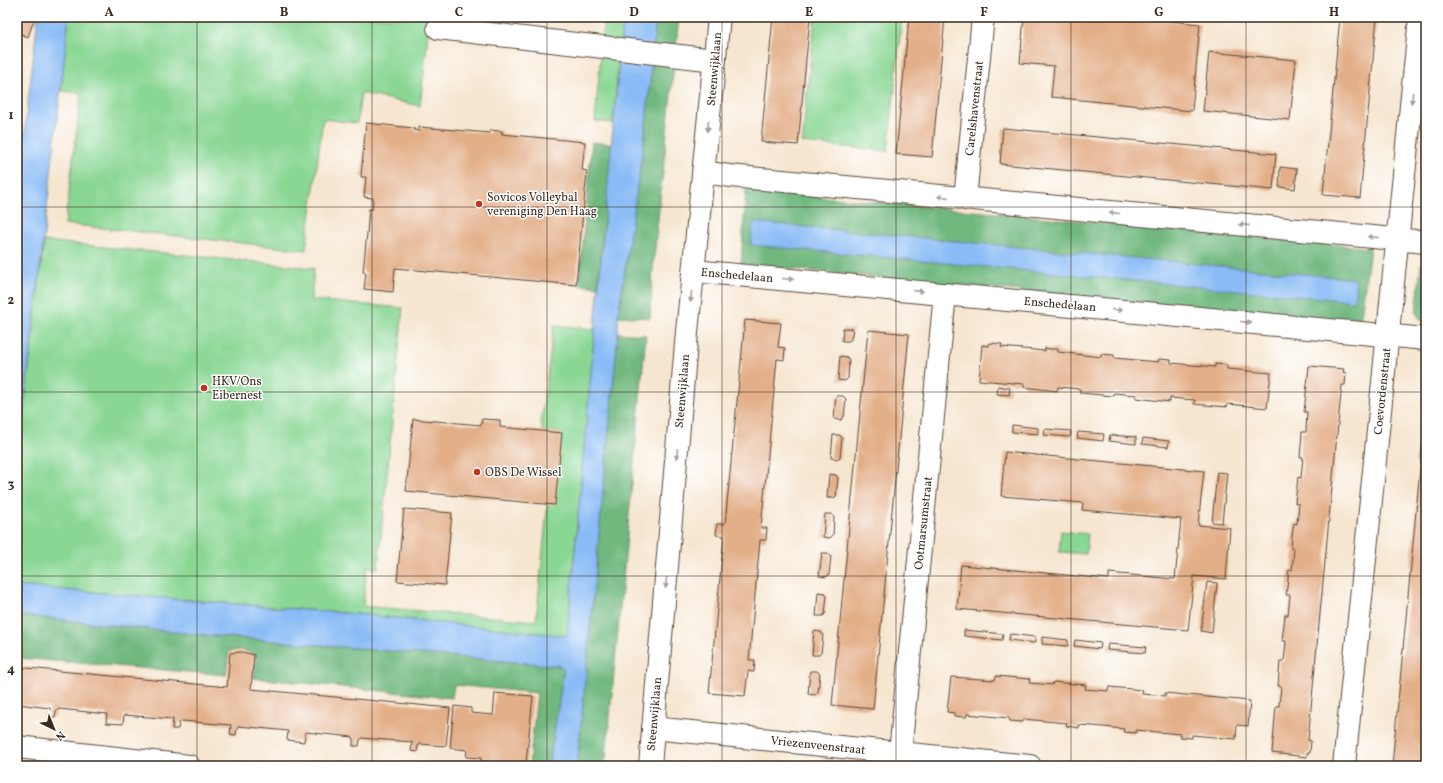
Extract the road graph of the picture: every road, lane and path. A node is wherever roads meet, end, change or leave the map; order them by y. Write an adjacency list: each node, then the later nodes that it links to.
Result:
1 (719, 17): 5 (street, Steenwijklaan)
2 (983, 17): 7 (street, Carelshavenstraat)
3 (1420, 17): 8 (street, Coevordenstraat, one-way to 8)
4 (438, 28): 5 (street)
5 (715, 60): 6 (street, Steenwijklaan, one-way to 6)
6 (704, 172): 7 (street, one-way to 6); 10 (street, Steenwijklaan)
7 (965, 199): 8 (street, one-way to 7)
8 (1398, 240): 9 (street); 12 (street, Coevordenstraat)
9 (1426, 242)
10 (694, 271): 11 (street, Enschedelaan, one-way to 11); 14 (street, Steenwijklaan, one-way to 14)
11 (945, 294): 12 (street, Enschedelaan, one-way to 12); 16 (street, Ootmarsumstraat)
12 (1388, 335): 13 (street, Enschedelaan); 20 (street, Coevordenstraat)
13 (1426, 339)
14 (653, 728): 16 (street, Vriezenveenstraat); 18 (street, Steenwijklaan)
15 (17, 747): 17 (street)
16 (900, 753): 19 (street, Vriezenveenstraat)
17 (189, 766)
18 (650, 766)
19 (1030, 766)
20 (1344, 766)

